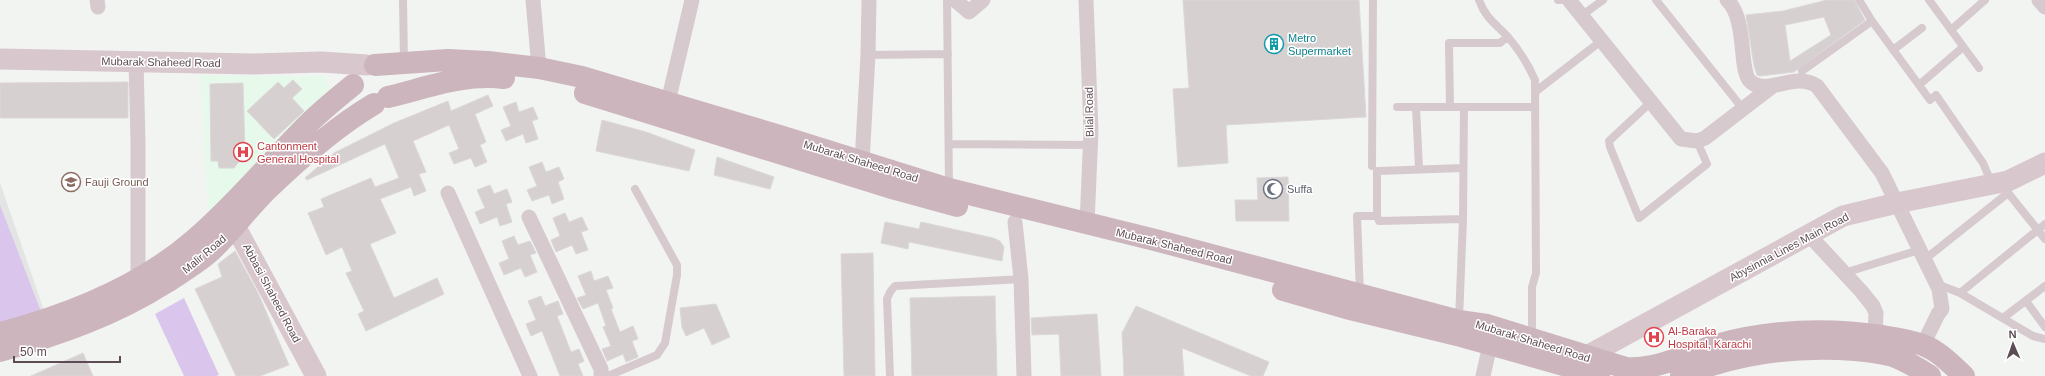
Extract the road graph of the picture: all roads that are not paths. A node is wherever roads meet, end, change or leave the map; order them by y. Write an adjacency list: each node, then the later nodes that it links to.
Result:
1 (403, 0): 33 (lane)
2 (533, 0): 35 (street)
3 (692, 0): 43 (street)
4 (869, 0): 29 (street)
5 (947, 0): 28 (lane)
6 (955, 0): 7 (street)
7 (983, 0)
8 (1086, 0): 53 (street, Bilal Road)
9 (1373, 0): 56 (lane)
10 (1479, 0): 24 (lane)
11 (1569, 0): 20 (street)
12 (1603, 0): 20 (lane)
13 (1656, 0): 50 (lane)
14 (1727, 0): 39 (street)
15 (1859, 0): 21 (lane)
16 (1929, 0): 23 (lane)
17 (1985, 0): 23 (lane)
18 (2039, 0): 19 (street)
19 (2045, 8)
20 (1581, 16): 25 (street)
21 (1872, 21): 27 (lane); 37 (lane)
22 (1922, 28): 27 (lane)
23 (1951, 30): 26 (lane)
24 (1507, 37): 41 (lane); 47 (lane)
25 (1602, 41): 41 (lane); 44 (street)
26 (1964, 47): 36 (lane); 40 (lane)
27 (1893, 50): 40 (lane)
28 (948, 54): 29 (lane); 52 (lane)
29 (868, 55): 54 (street)
30 (0, 59): 31 (street, Mubarak Shaheed Road)
31 (136, 62): 32 (street, Mubarak Shaheed Road); 76 (street)
32 (321, 62): 34 (street, Mubarak Shaheed Road); 38 (street)
33 (404, 63): 34 (main road, Mubarak Shaheed Road); 35 (main road, Mubarak Shaheed Road)
34 (371, 65): 38 (main road); 42 (main road)
35 (539, 68): 43 (main road, Mubarak Shaheed Road)
36 (1979, 68)
37 (1802, 71)
38 (353, 84): 42 (main road); 66 (main road, Malir Road)
39 (1775, 84): 50 (street); 63 (street)
40 (1919, 85): 59 (lane)
41 (1535, 92): 49 (lane)
42 (381, 100): 66 (main road, Malir Road); 68 (main road, Mubarak Shaheed Road)
43 (668, 102): 54 (main road, Mubarak Shaheed Road)
44 (1651, 102): 51 (street); 51 (lane)
45 (1396, 107): 46 (lane)
46 (1416, 107): 47 (lane); 58 (lane)
47 (1450, 107): 48 (lane)
48 (1464, 107): 49 (lane); 57 (lane)
49 (1534, 107): 88 (lane)
50 (1743, 109): 51 (street)
51 (1697, 141)
52 (950, 144): 53 (lane); 61 (lane)
53 (1090, 145): 69 (street, Bilal Road)
54 (862, 162): 61 (main road, Mubarak Shaheed Road)
55 (2045, 163): 59 (street, Abysinnia Lines Main Road)
56 (1372, 166)
57 (1463, 168): 58 (lane); 67 (lane)
58 (1419, 169): 64 (lane)
59 (2000, 187): 63 (street, Abysinnia Lines Main Road); 71 (lane); 74 (lane)
60 (635, 189): 98 (lane)
61 (949, 189): 69 (main road, Mubarak Shaheed Road)
62 (448, 193): 96 (street)
63 (1897, 203): 72 (street, Abysinnia Lines Main Road); 74 (street)
64 (1377, 216): 67 (lane); 81 (lane)
65 (529, 217): 97 (street)
66 (232, 218): 76 (main road, Malir Road); 92 (main road, Malir Road); 95 (street, Abbasi Shaheed Road)
67 (1463, 219): 84 (lane)
68 (1015, 222): 77 (street); 90 (main road, Mubarak Shaheed Road)
69 (1087, 224): 81 (main road, Mubarak Shaheed Road)
70 (2045, 224): 71 (lane)
71 (2038, 230): 73 (lane); 80 (lane)
72 (1809, 235): 75 (street); 93 (street, Abysinnia Lines Main Road)
73 (2045, 239)
74 (1921, 255): 75 (lane); 78 (street)
75 (1844, 273): 87 (street)
76 (138, 279): 86 (main road, Malir Road)
77 (1021, 279): 99 (lane); 100 (street)
78 (1936, 284): 80 (lane); 91 (street)
79 (2045, 286): 82 (lane)
80 (1960, 293): 83 (lane)
81 (1360, 294): 84 (main road, Mubarak Shaheed Road)
82 (2026, 301): 83 (lane); 85 (lane)
83 (2003, 318): 89 (lane)
84 (1459, 321): 88 (main road, Mubarak Shaheed Road)
85 (2045, 327)
86 (0, 333)
87 (1875, 335): 91 (main road, Mubarak Shaheed Road); 94 (main road, Mubarak Shaheed Road)
88 (1532, 338): 93 (main road, Mubarak Shaheed Road)
89 (2045, 339)
90 (1490, 345): 93 (main road, Mubarak Shaheed Road); 101 (street)
91 (1923, 345): 105 (main road, Mubarak Shaheed Road)
92 (0, 351)
93 (1579, 363): 94 (main road, Mubarak Shaheed Road); 102 (main road, Mubarak Shaheed Road)
94 (1642, 373)
95 (316, 376)
96 (530, 376)
97 (601, 376)
98 (608, 376)
99 (890, 376)
100 (1024, 376)
101 (1483, 376)
102 (1602, 376)
103 (1681, 376): 104 (main road)
104 (1930, 376)
105 (1964, 376)

